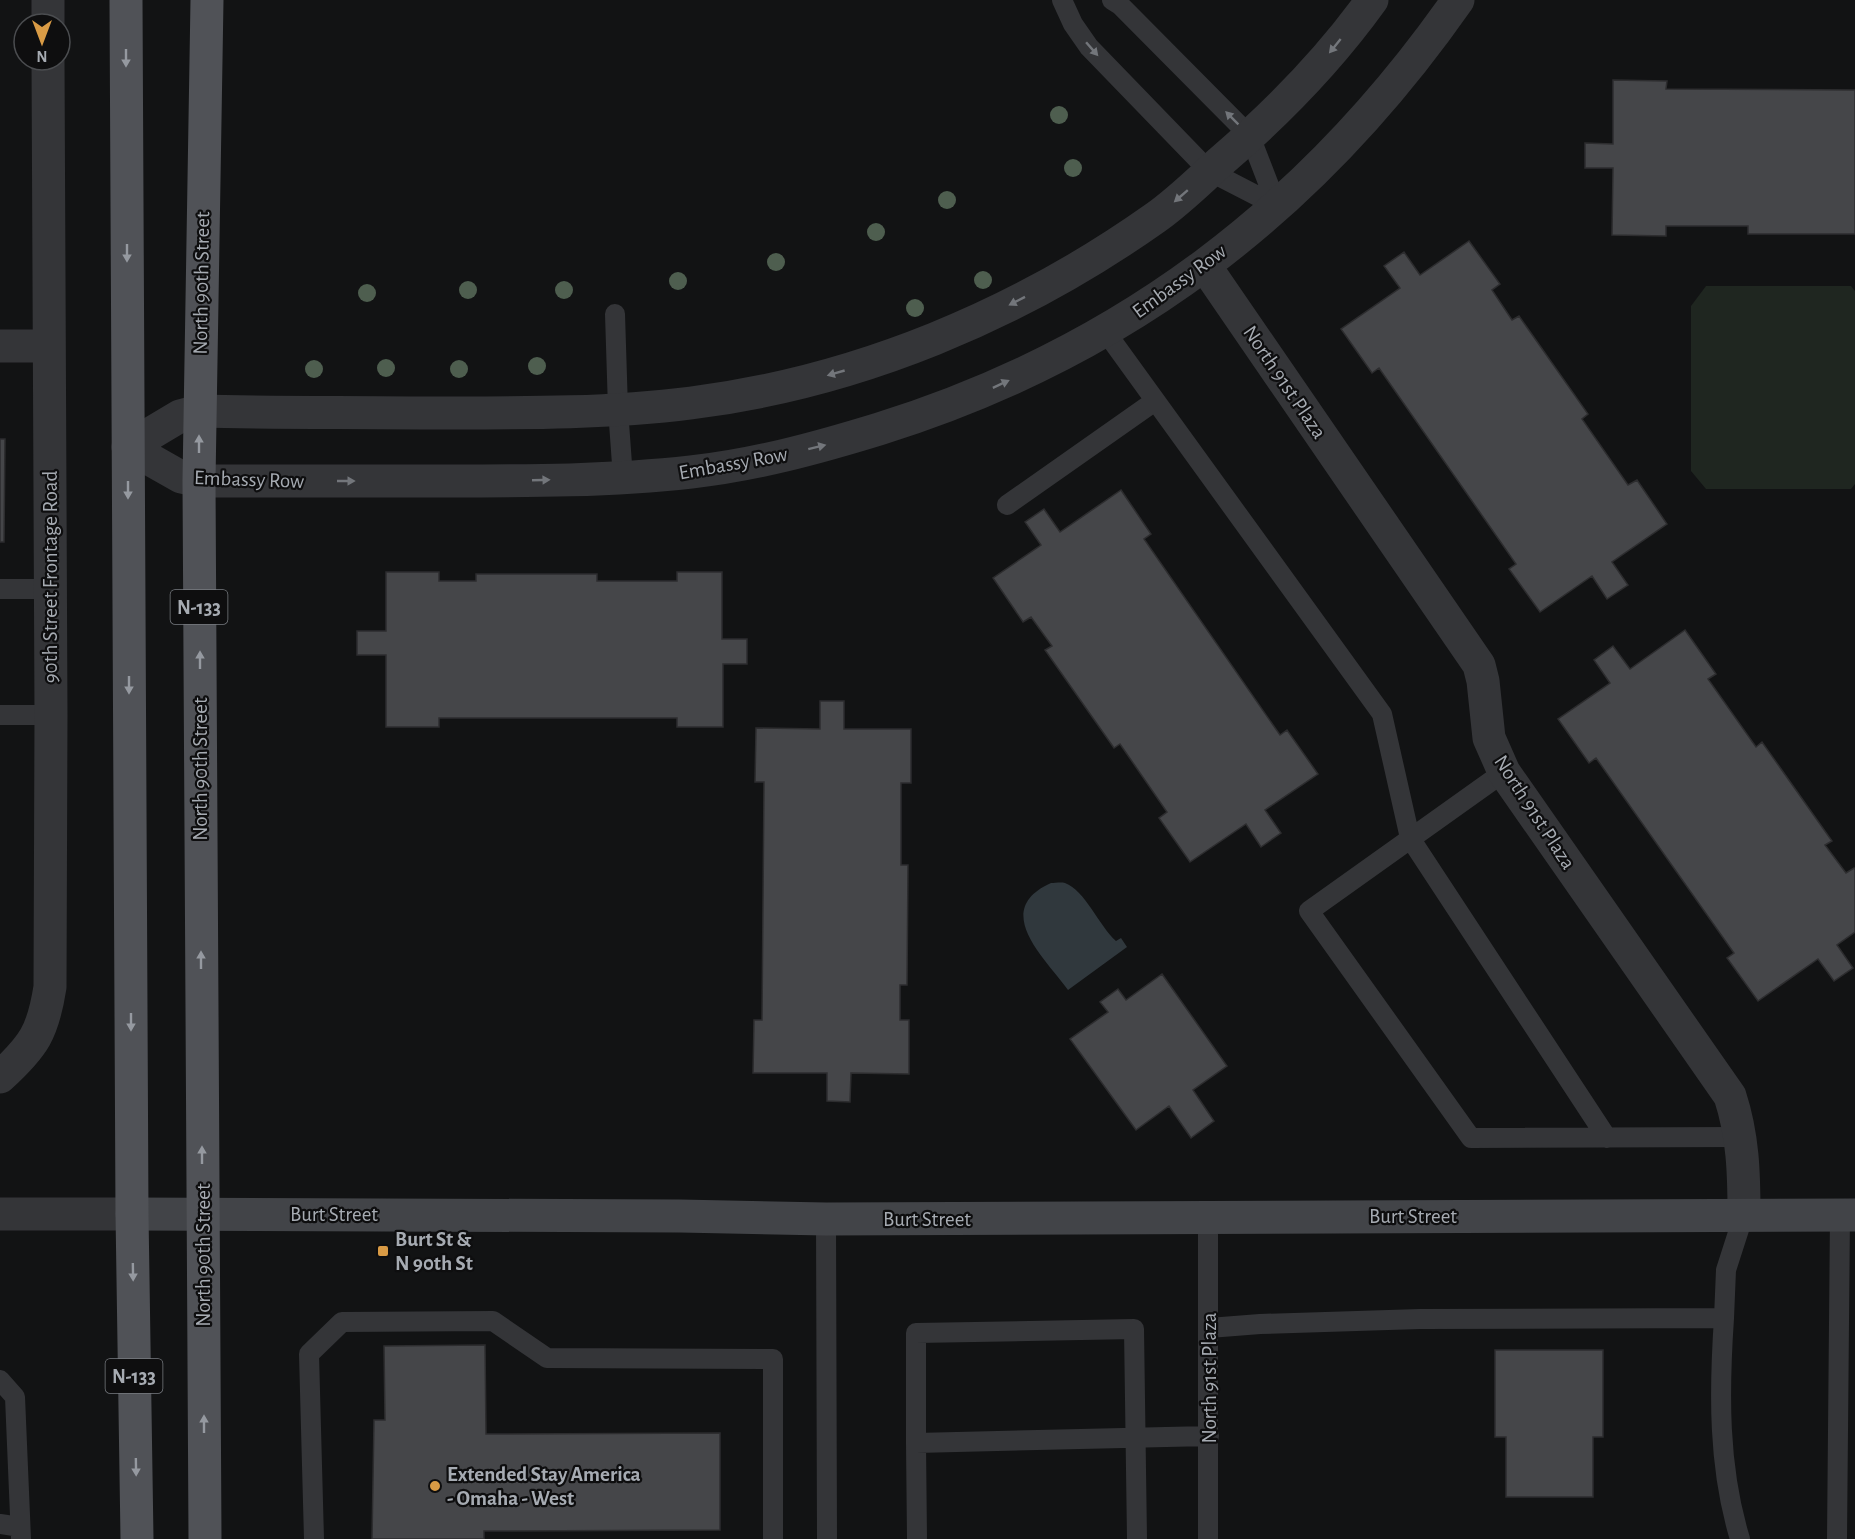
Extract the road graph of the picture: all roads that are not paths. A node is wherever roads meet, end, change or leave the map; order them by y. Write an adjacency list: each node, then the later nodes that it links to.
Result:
1 (126, 0): 19 (main road, N-133, one-way to 19)
2 (207, 0): 18 (main road, North 90th Street / N-133)
3 (1062, 0): 9 (lane, one-way to 9)
4 (1112, 0): 8 (lane, one-way to 4)
5 (1372, 0): 8 (street, one-way to 8)
6 (1458, 0): 10 (street, Embassy Row)
7 (48, 72): 15 (street, 90th Street Frontage Road)
8 (1250, 136): 9 (street); 10 (lane)
9 (1209, 171): 10 (lane); 17 (street, one-way to 17)
10 (1277, 206): 11 (street, Embassy Row)
11 (1205, 266): 13 (street, Embassy Row); 27 (street, North 91st Plaza)
12 (615, 314): 17 (lane)
13 (1105, 331): 16 (lane); 20 (street, Embassy Row, one-way to 13)
14 (0, 346): 15 (street)
15 (48, 346): 24 (street, 90th Street Frontage Road)
16 (1155, 400): 22 (lane); 28 (lane)
17 (618, 409): 18 (street); 20 (lane)
18 (199, 411): 19 (street); 21 (main road, North 90th Street / N-133, one-way to 18)
19 (128, 447): 21 (street, Embassy Row); 33 (main road, N-133, one-way to 33)
20 (623, 478): 21 (street, Embassy Row, one-way to 20)
21 (199, 481): 34 (main road, North 90th Street / N-133, one-way to 21)
22 (1007, 505)
23 (0, 589): 24 (lane)
24 (50, 589): 26 (street, 90th Street Frontage Road)
25 (0, 715): 26 (lane)
26 (51, 715): 29 (street, 90th Street Frontage Road)
27 (1504, 772): 28 (lane); 30 (street, North 91st Plaza)
28 (1410, 838): 31 (lane); 31 (lane)
29 (0, 1077)
30 (1740, 1137): 31 (lane); 35 (street, North 91st Plaza)
31 (1607, 1138)
32 (0, 1214): 33 (street, Burt Street)
33 (132, 1214): 34 (street, Burt Street); 49 (main road, N-133, one-way to 49)
34 (203, 1214): 38 (street, Burt Street); 50 (main road, North 90th Street / N-133, one-way to 34)
35 (1744, 1214): 36 (street, Burt Street); 37 (street, Burt Street); 40 (lane)
36 (1847, 1215): 39 (lane)
37 (1208, 1217): 38 (street, Burt Street); 41 (lane, North 91st Plaza)
38 (825, 1219): 53 (lane)
39 (1847, 1284): 46 (lane)
40 (1724, 1318): 41 (lane); 57 (lane)
41 (1209, 1328): 43 (lane, North 91st Plaza)
42 (0, 1380): 48 (lane)
43 (1209, 1436): 44 (lane); 56 (lane, North 91st Plaza)
44 (1136, 1437): 45 (lane); 45 (lane); 55 (lane)
45 (916, 1443): 54 (lane)
46 (1846, 1501): 58 (lane)
47 (0, 1524): 48 (lane)
48 (21, 1533)
49 (137, 1539)
50 (204, 1539)
51 (314, 1539): 52 (lane)
52 (773, 1539)
53 (827, 1539)
54 (917, 1539)
55 (1137, 1539)
56 (1208, 1539)
57 (1740, 1539)
58 (1837, 1539)

